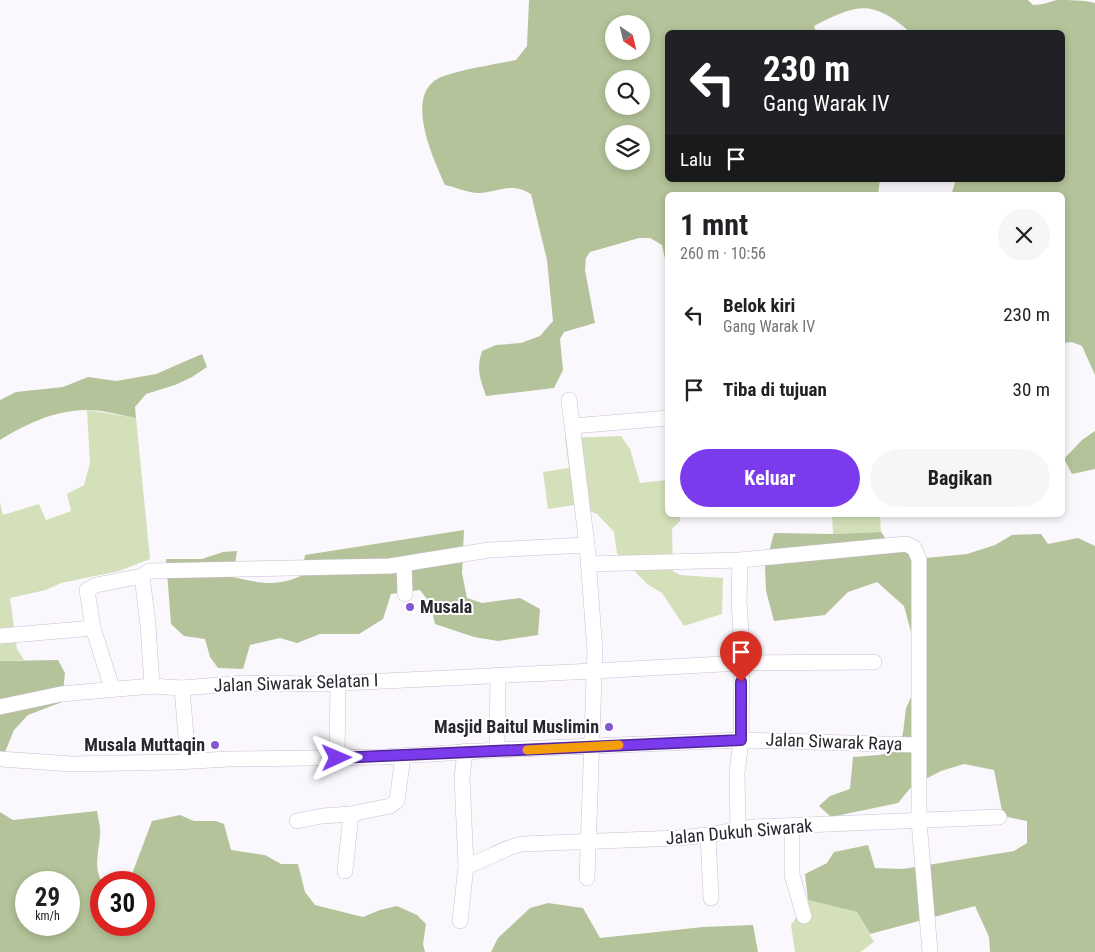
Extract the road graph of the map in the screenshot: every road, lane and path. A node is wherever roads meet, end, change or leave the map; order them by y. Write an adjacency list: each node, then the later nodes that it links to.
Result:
1 (569, 400): 3 (street)
2 (665, 418): 3 (street)
3 (572, 426): 4 (street)
4 (587, 545): 6 (street); 7 (street)
5 (740, 560): 7 (street); 12 (street); 22 (street)
6 (404, 564): 8 (street); 9 (street)
7 (588, 564): 14 (street)
8 (142, 576): 10 (street); 17 (street)
9 (405, 594)
10 (93, 628): 11 (street); 18 (street)
11 (0, 636)
12 (741, 662): 13 (street, Jalan Siwarak Selatan I); 14 (street, Jalan Siwarak Selatan I); 21 (street)
13 (874, 662)
14 (594, 672): 15 (street, Jalan Siwarak Selatan I); 23 (street)
15 (498, 675): 16 (street, Jalan Siwarak Selatan I); 24 (street)
16 (338, 682): 19 (street, Jalan Siwarak Selatan I); 27 (street)
17 (152, 686): 18 (street, Jalan Siwarak Selatan I); 19 (street, Jalan Siwarak Selatan I)
18 (112, 688): 20 (street, Jalan Siwarak Selatan I)
19 (182, 688): 29 (street)
20 (0, 707)
21 (741, 740): 22 (street, Jalan Siwarak Raya); 23 (street, Jalan Siwarak Raya); 35 (street)
22 (918, 745): 33 (street)
23 (592, 747): 24 (street, Jalan Siwarak Raya); 37 (street)
24 (497, 750): 25 (street, Jalan Siwarak Raya)
25 (465, 752): 26 (street, Jalan Siwarak Raya); 38 (street)
26 (403, 756): 27 (street, Jalan Siwarak Raya); 30 (street)
27 (337, 758): 29 (street, Jalan Siwarak Raya)
28 (0, 759): 29 (street, Jalan Siwarak Raya)
29 (188, 761)
30 (351, 814): 32 (street); 39 (street)
31 (1000, 817): 33 (street, Jalan Dukuh Siwarak)
32 (297, 821)
33 (919, 821): 34 (street, Jalan Dukuh Siwarak); 44 (street)
34 (792, 826): 35 (street, Jalan Dukuh Siwarak); 42 (street)
35 (738, 829): 36 (street, Jalan Dukuh Siwarak)
36 (708, 835): 37 (street, Jalan Dukuh Siwarak); 41 (street)
37 (588, 842): 38 (street, Jalan Dukuh Siwarak); 40 (street)
38 (466, 866): 43 (street)
39 (345, 871)
40 (588, 878)
41 (710, 898)
42 (804, 916)
43 (460, 921)
44 (930, 952)

